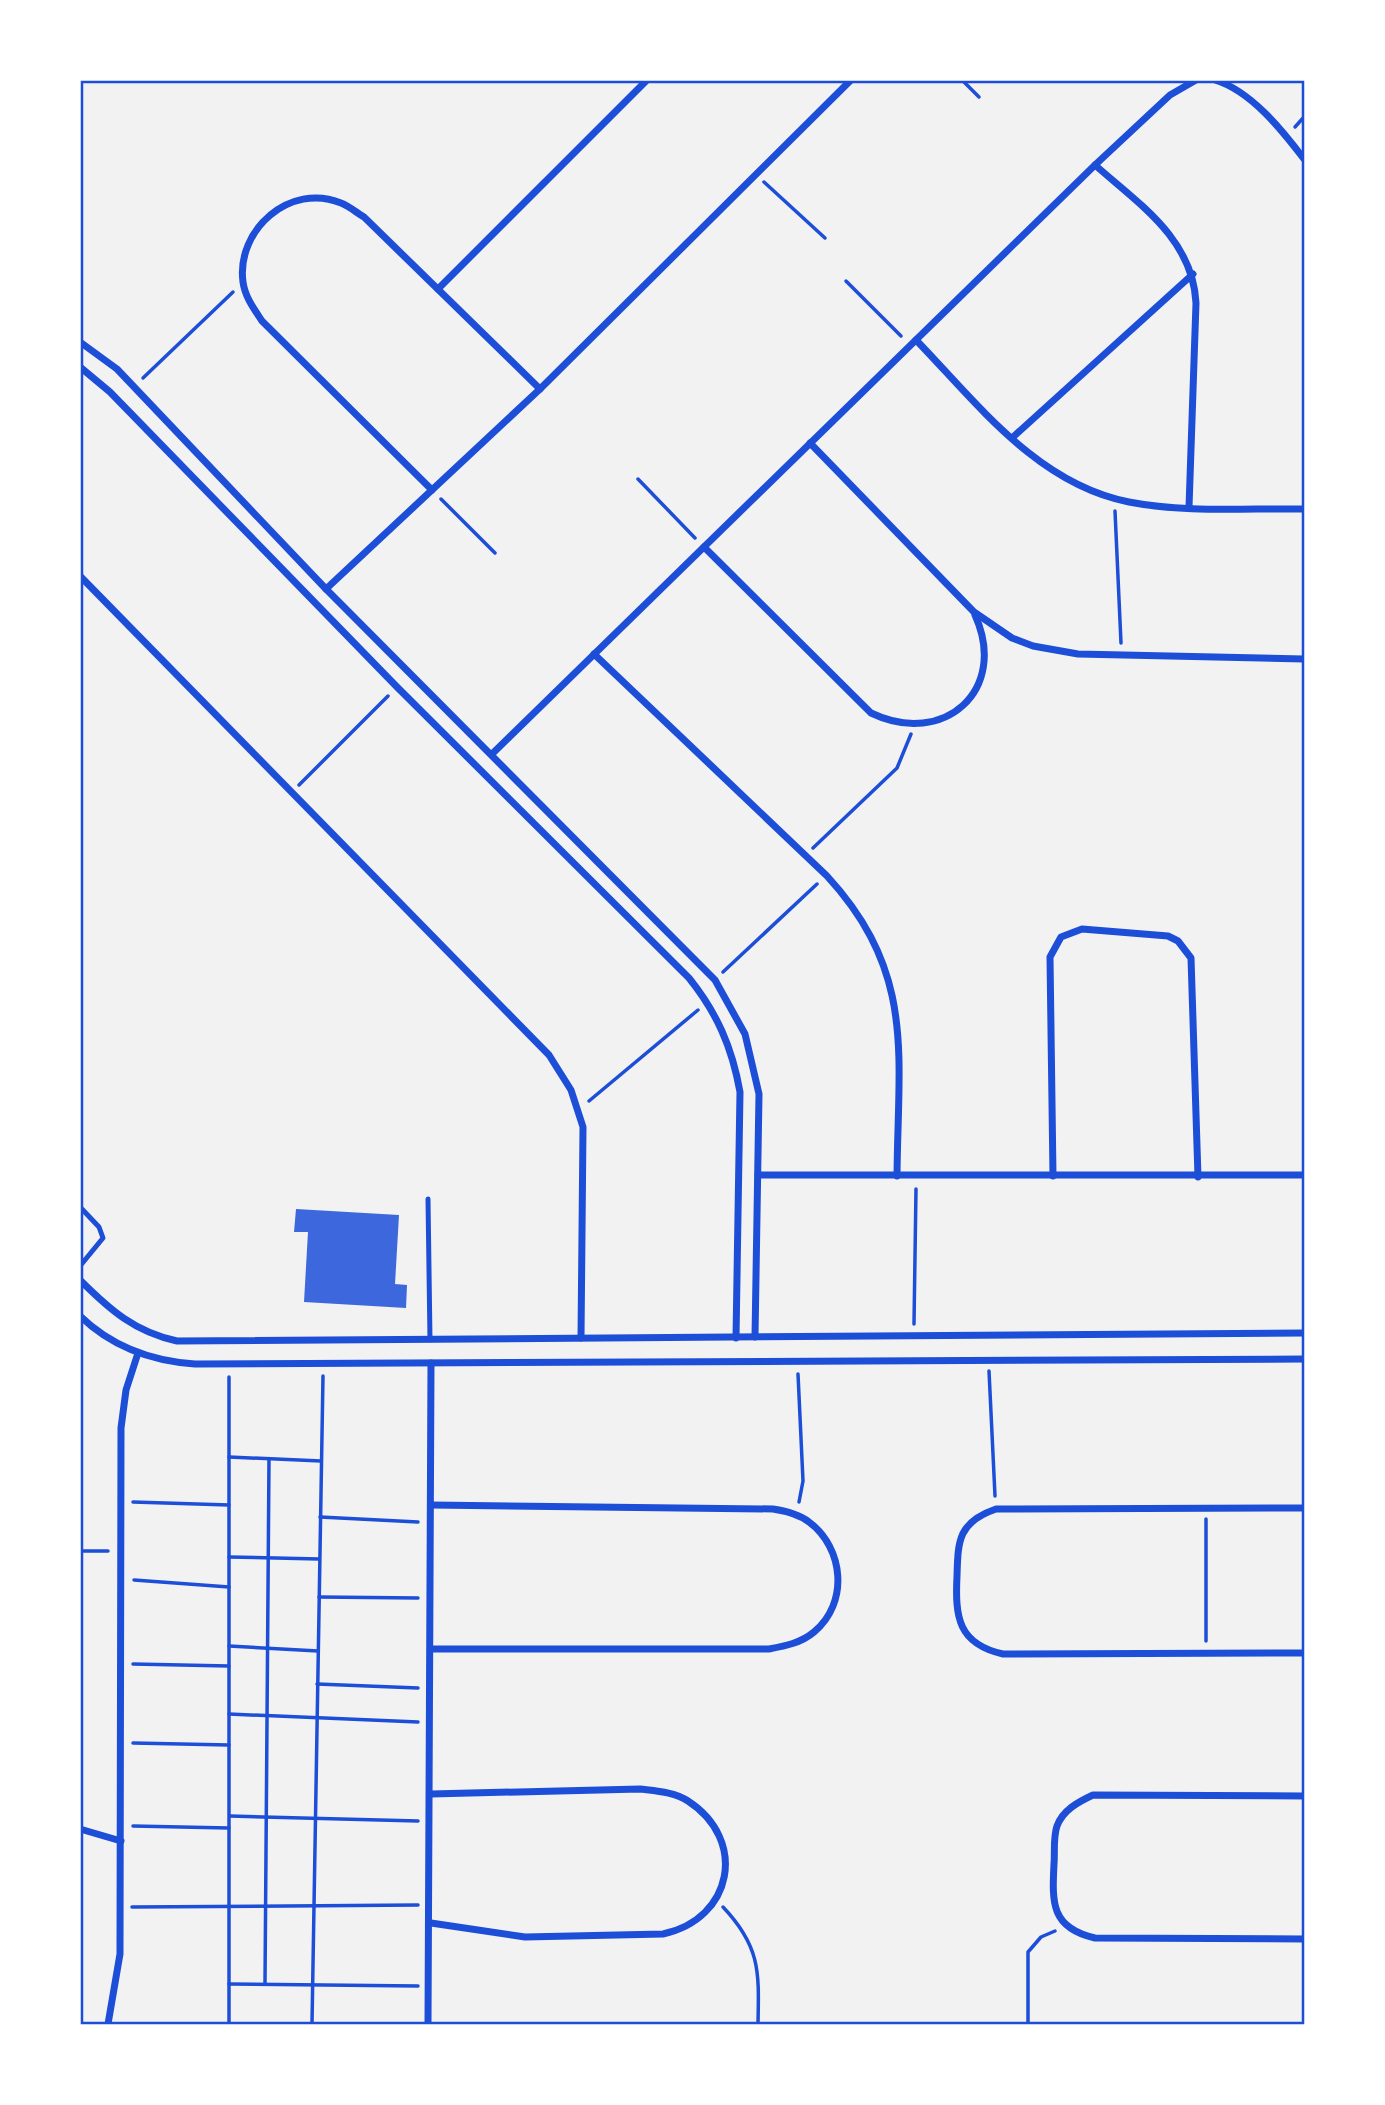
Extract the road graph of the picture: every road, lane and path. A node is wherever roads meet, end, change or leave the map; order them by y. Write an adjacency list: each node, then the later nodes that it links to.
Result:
1 (647, 80): 14 (street)
2 (851, 80): 9 (street)
3 (962, 80): 6 (path)
4 (1196, 80): 8 (street)
5 (1215, 80): 7 (street)
6 (979, 97)
7 (1304, 159)
8 (1095, 165): 11 (street); 16 (street)
9 (757, 176): 10 (path); 19 (street)
10 (825, 238)
11 (1193, 274): 20 (street); 25 (street)
12 (846, 281): 16 (path)
13 (243, 283): 14 (street); 18 (path); 23 (street)
14 (438, 289): 19 (street)
15 (80, 342): 18 (street)
16 (913, 343): 20 (street); 21 (street)
17 (80, 367): 35 (street)
18 (134, 387): 30 (street)
19 (540, 389): 23 (street)
20 (1012, 438): 24 (street)
21 (810, 443): 27 (street); 31 (street)
22 (638, 479): 27 (path)
23 (432, 490): 28 (path); 30 (street)
24 (1114, 499): 25 (street); 33 (path)
25 (1189, 507): 26 (street)
26 (1304, 509)
27 (704, 547): 32 (street); 36 (street)
28 (495, 553)
29 (80, 576): 38 (street)
30 (326, 589): 37 (street)
31 (974, 612): 33 (street); 36 (street)
32 (594, 654): 37 (street); 39 (street)
33 (1122, 656): 34 (street)
34 (1304, 659)
35 (397, 687): 38 (path); 42 (street)
36 (913, 725): 39 (path)
37 (492, 754): 41 (street)
38 (291, 793): 43 (street)
39 (806, 855): 40 (street)
40 (827, 876): 41 (path); 46 (street)
41 (715, 980): 44 (street)
42 (708, 1002): 43 (path); 58 (street)
43 (579, 1109): 59 (street)
44 (758, 1175): 46 (street); 57 (street)
45 (1304, 1175): 49 (street)
46 (897, 1176): 47 (street)
47 (916, 1176): 48 (street); 56 (path)
48 (1053, 1176): 49 (street); 49 (street)
49 (1198, 1177)
50 (428, 1199): 60 (lane)
51 (80, 1207): 52 (lane)
52 (80, 1266)
53 (80, 1280): 60 (street)
54 (80, 1316): 61 (street)
55 (1304, 1333): 56 (street)
56 (914, 1336): 57 (street)
57 (755, 1337): 58 (street)
58 (736, 1338): 59 (street)
59 (581, 1339): 60 (street)
60 (430, 1340)
61 (138, 1353): 66 (street); 71 (street)
62 (1304, 1359): 63 (street)
63 (989, 1361): 64 (street); 76 (path)
64 (797, 1362): 65 (street); 77 (path)
65 (431, 1363): 67 (street); 73 (street)
66 (229, 1364): 67 (street); 68 (path)
67 (323, 1364): 70 (path)
68 (229, 1458): 69 (path); 72 (path)
69 (269, 1459): 70 (path); 83 (path)
70 (321, 1461): 78 (path)
71 (121, 1502): 72 (path); 81 (street)
72 (229, 1505): 82 (path)
73 (431, 1505): 77 (street); 79 (street)
74 (1206, 1508): 75 (street); 76 (street); 93 (path)
75 (1304, 1508)
76 (996, 1509): 93 (street)
77 (792, 1512): 91 (street)
78 (320, 1517): 79 (path); 84 (path)
79 (431, 1522): 88 (street)
80 (80, 1551): 81 (path)
81 (121, 1551): 85 (street)
82 (229, 1557): 83 (path); 86 (path)
83 (268, 1558): 84 (path); 90 (path)
84 (319, 1559): 87 (path)
85 (121, 1579): 86 (path); 95 (street)
86 (229, 1587): 89 (path)
87 (319, 1597): 88 (path); 92 (path)
88 (431, 1598): 91 (street)
89 (229, 1646): 90 (path); 96 (path)
90 (268, 1648): 92 (path); 100 (path)
91 (431, 1649): 98 (street)
92 (318, 1651): 97 (path)
93 (1206, 1653): 94 (street)
94 (1304, 1653)
95 (121, 1664): 96 (path); 103 (street)
96 (229, 1666): 99 (path)
97 (317, 1684): 98 (path); 101 (path)
98 (431, 1688): 102 (street)
99 (229, 1714): 100 (path); 104 (path)
100 (267, 1716): 101 (path); 108 (path)
101 (317, 1718): 102 (path); 109 (path)
102 (431, 1723): 105 (street)
103 (121, 1743): 104 (path); 111 (street)
104 (229, 1745): 107 (path)
105 (431, 1794): 110 (street); 115 (street)
106 (1304, 1796): 122 (street)
107 (229, 1816): 108 (path); 112 (path)
108 (267, 1817): 109 (path); 117 (path)
109 (315, 1819): 110 (path); 118 (path)
110 (430, 1822): 119 (street)
111 (121, 1826): 112 (path); 114 (street)
112 (229, 1828): 116 (path)
113 (80, 1829): 114 (street)
114 (121, 1841): 120 (street)
115 (717, 1901): 121 (street); 132 (path)
116 (229, 1904): 117 (path); 120 (path); 124 (path)
117 (266, 1904): 118 (path); 125 (path)
118 (314, 1904): 119 (path); 126 (path)
119 (430, 1905): 121 (street)
120 (121, 1907): 128 (street)
121 (430, 1923): 127 (street)
122 (1066, 1926): 123 (street); 133 (path)
123 (1304, 1939)
124 (229, 1984): 125 (path); 129 (path)
125 (265, 1984): 126 (path)
126 (312, 1985): 127 (path); 130 (path)
127 (430, 1986): 131 (street)
128 (108, 2025)
129 (229, 2025)
130 (312, 2025)
131 (428, 2025)
132 (758, 2025)
133 (1028, 2025)

